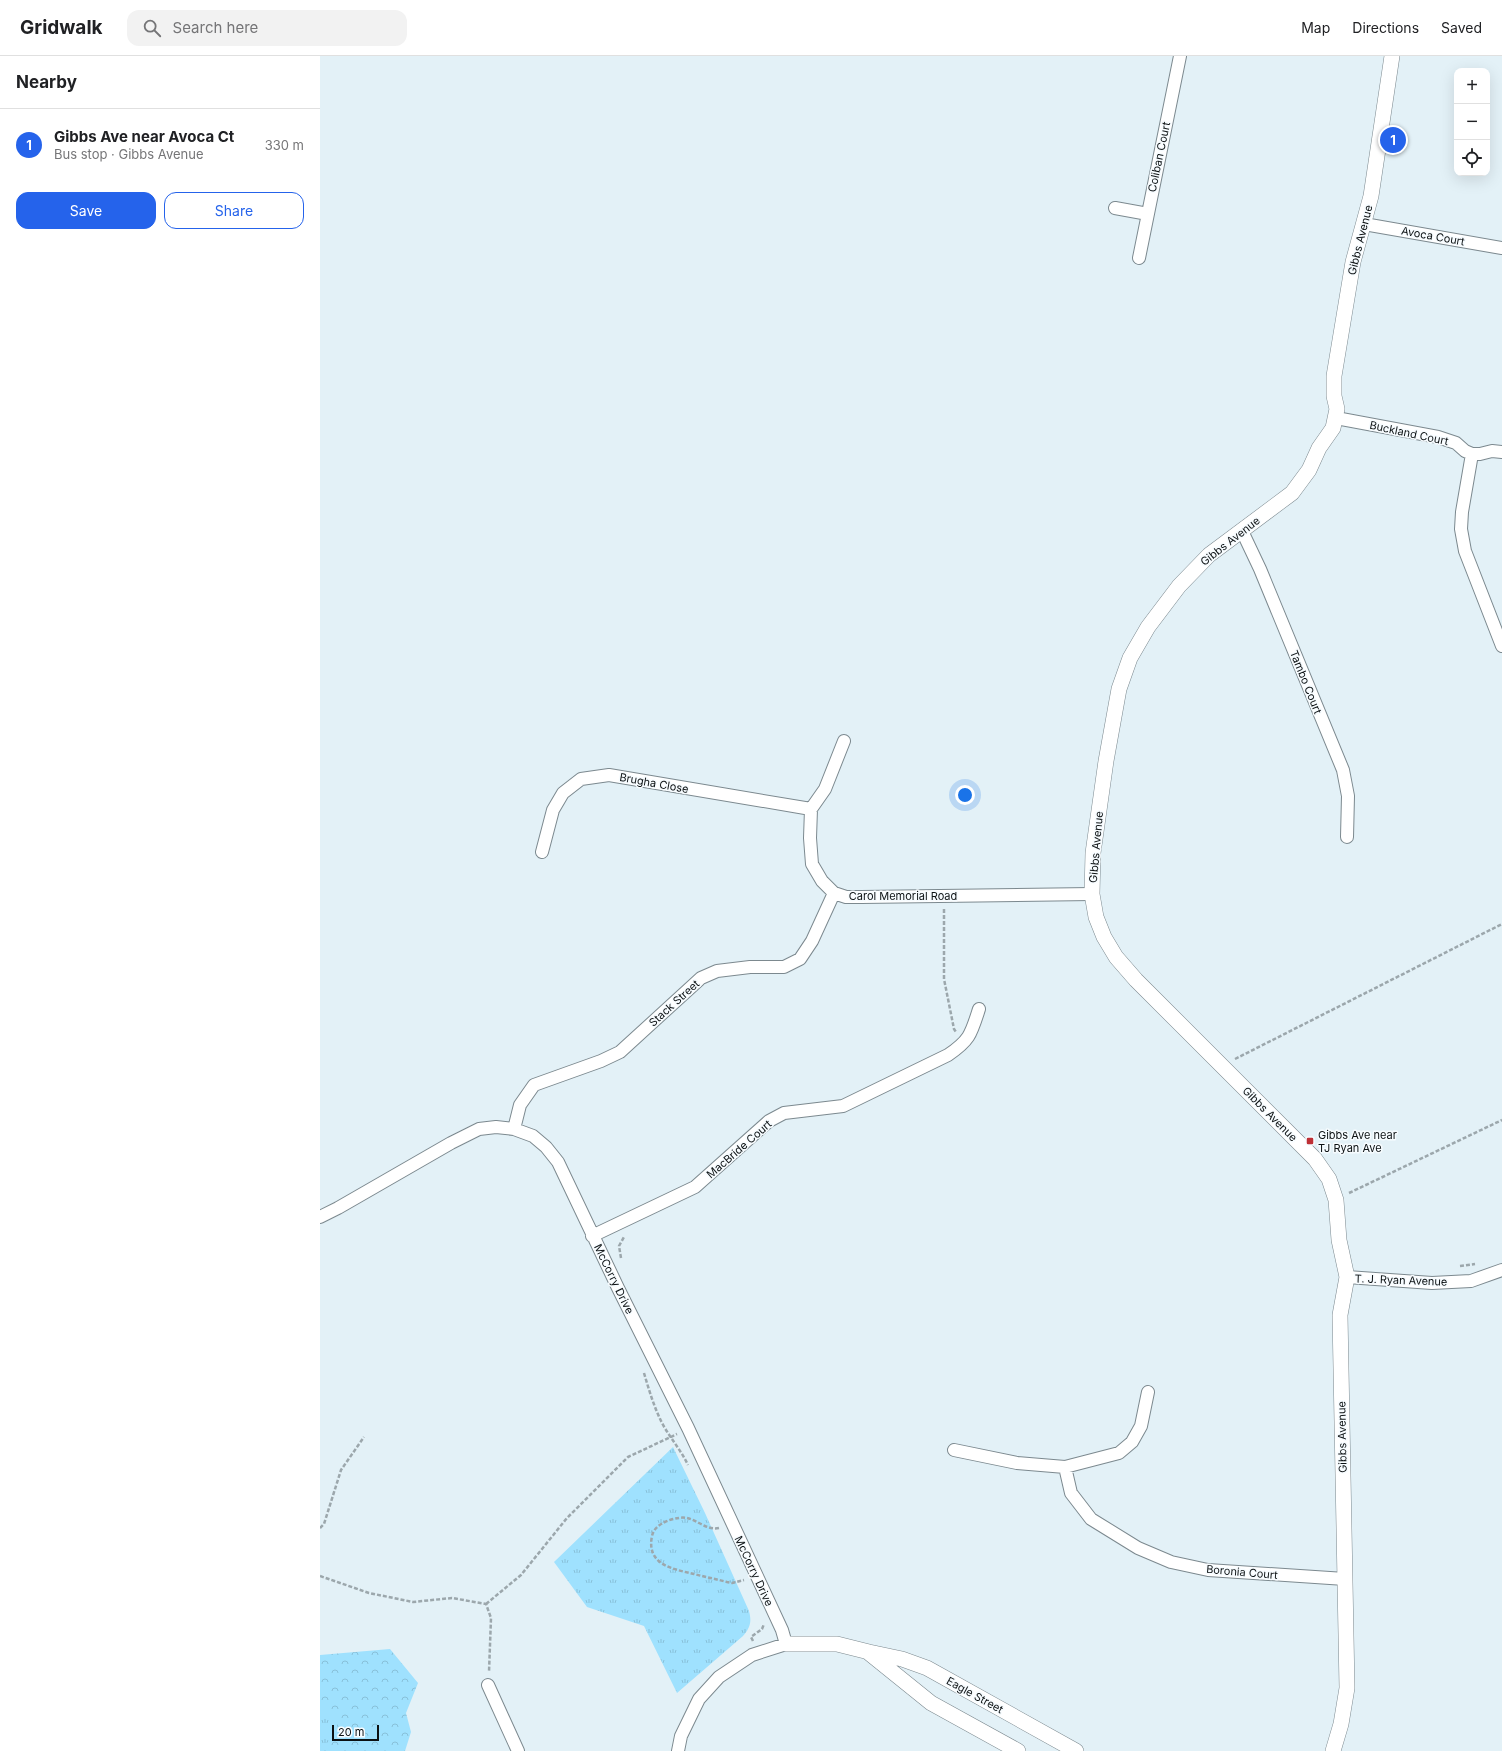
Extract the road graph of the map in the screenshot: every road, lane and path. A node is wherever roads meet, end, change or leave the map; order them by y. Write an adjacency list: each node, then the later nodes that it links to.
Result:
1 (1180, 56): 4 (street, Coliban Court)
2 (1393, 57): 5 (street, Gibbs Avenue)
3 (1115, 208): 4 (street)
4 (1148, 214): 7 (street, Coliban Court)
5 (1364, 224): 6 (street, Avoca Court); 8 (street, Gibbs Avenue)
6 (1502, 248)
7 (1139, 258)
8 (1336, 418): 10 (street, Buckland Court); 11 (street, Gibbs Avenue)
9 (1502, 452): 10 (street)
10 (1472, 454): 12 (street)
11 (1242, 531): 15 (street, Tambo Court); 18 (street, Gibbs Avenue)
12 (1502, 646)
13 (844, 741): 14 (street)
14 (811, 809): 16 (street, Brugha Close); 17 (street, Carol Memorial Road)
15 (1347, 837)
16 (542, 852)
17 (834, 893): 19 (street, Carol Memorial Road); 25 (street, Stack Street)
18 (1092, 894): 19 (street, Carol Memorial Road); 23 (street, Gibbs Avenue)
19 (943, 896): 22 (path)
20 (1502, 924): 23 (path)
21 (979, 1009): 22 (street, MacBride Court)
22 (965, 1042): 29 (street, MacBride Court)
23 (1222, 1066): 26 (street, Gibbs Avenue)
24 (1502, 1120): 26 (path)
25 (514, 1129): 27 (street, McCorry Drive); 29 (street, McCorry Drive)
26 (1336, 1200): 34 (street, Gibbs Avenue)
27 (320, 1217)
28 (628, 1235): 31 (path)
29 (592, 1236): 37 (street, McCorry Drive)
30 (1478, 1263): 32 (path)
31 (623, 1264)
32 (1456, 1267)
33 (1502, 1270): 34 (street, T. J. Ryan Avenue)
34 (1347, 1277): 49 (street, Gibbs Avenue)
35 (643, 1370): 38 (path)
36 (1148, 1392): 41 (street)
37 (688, 1428): 38 (path); 54 (street, McCorry Drive)
38 (671, 1436): 42 (path); 52 (path)
39 (364, 1437): 44 (path)
40 (954, 1450): 41 (street)
41 (1065, 1467): 49 (street, Boronia Court)
42 (691, 1471)
43 (716, 1521): 45 (path)
44 (320, 1528)
45 (719, 1528): 46 (path); 50 (path)
46 (722, 1534)
47 (742, 1573): 50 (path)
48 (320, 1576): 52 (path)
49 (1345, 1579): 62 (street, Gibbs Avenue)
50 (745, 1580): 51 (path)
51 (748, 1586)
52 (486, 1604): 57 (path)
53 (765, 1622): 56 (path)
54 (786, 1644): 55 (street, Eagle Street); 56 (street, Eagle Street)
55 (869, 1652): 60 (street, Eagle Street); 61 (street, Eagle Street)
56 (758, 1653): 59 (street, Eagle Street)
57 (488, 1685): 58 (street)
58 (518, 1751)
59 (678, 1751)
60 (1018, 1751)
61 (1076, 1751)
62 (1333, 1751)

